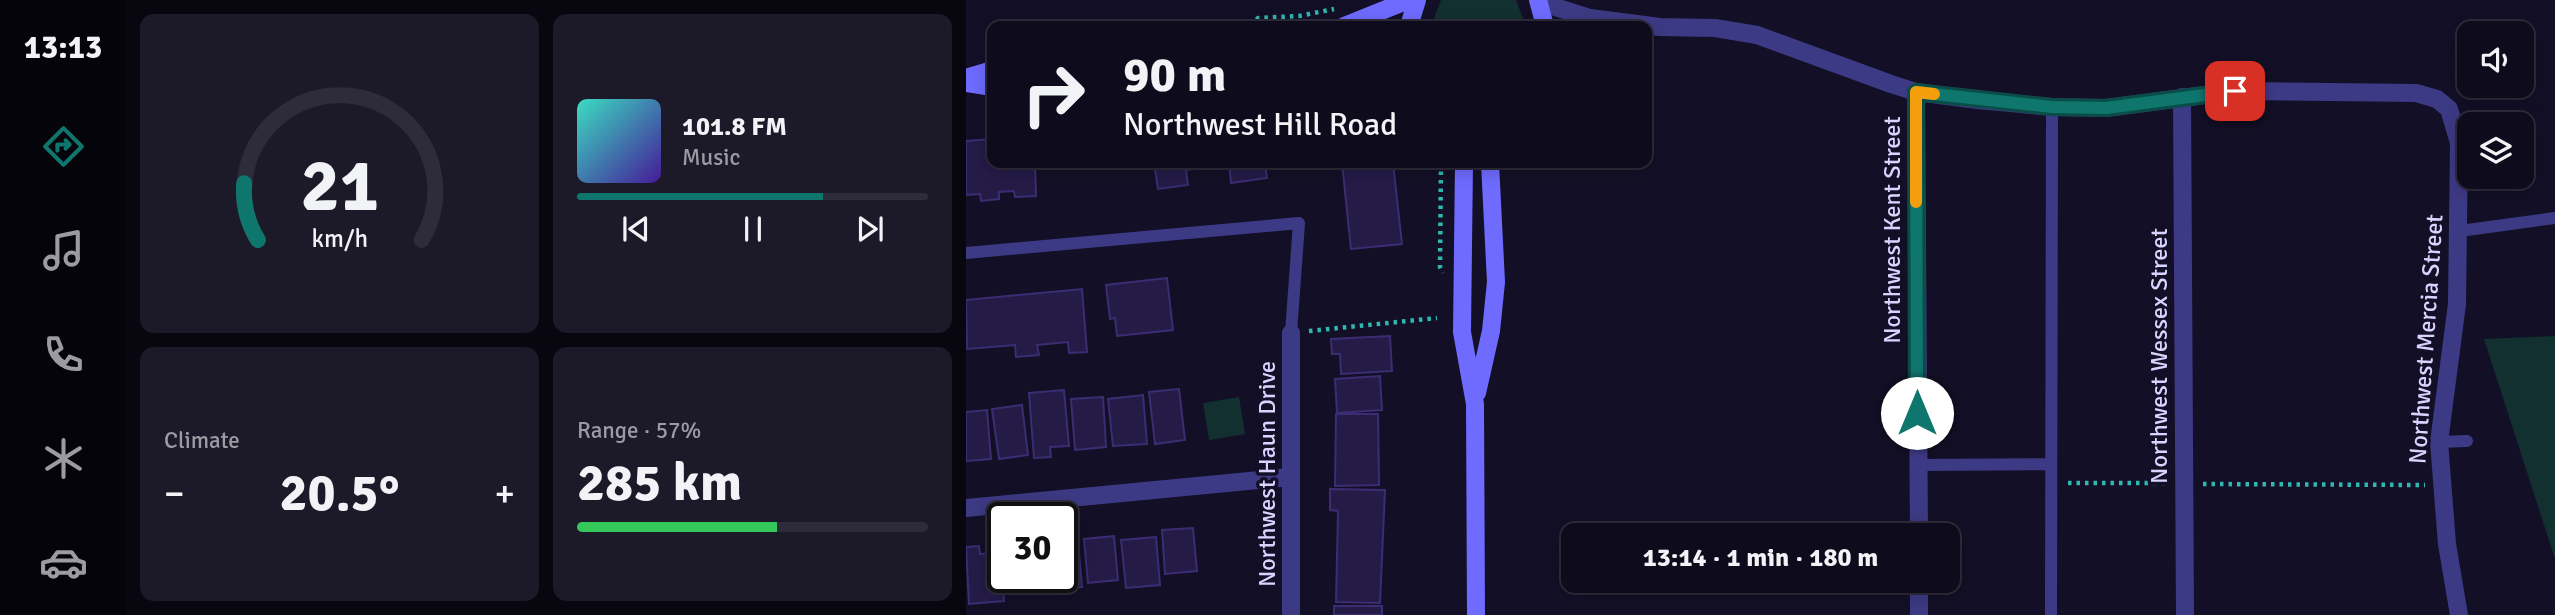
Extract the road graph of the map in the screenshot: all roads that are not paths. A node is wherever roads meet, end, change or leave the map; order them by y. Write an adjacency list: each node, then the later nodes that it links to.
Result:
1 (1409, 0): 4 (main road)
2 (1417, 0): 5 (main road)
3 (1538, 1): 6 (main road); 7 (street)
4 (1356, 21)
5 (1411, 21)
6 (1544, 21)
7 (1603, 21)
8 (1654, 29): 12 (street)
9 (987, 72): 10 (main road)
10 (966, 80): 11 (main road)
11 (987, 86)
12 (1916, 92): 14 (street); 25 (street, Northwest Kent Street)
13 (2182, 97): 14 (street); 18 (street, Northwest Mercia Street); 34 (street, Northwest Wessex Street)
14 (2052, 107): 24 (lane)
15 (1464, 168): 21 (main road)
16 (1490, 168): 21 (main road)
17 (2555, 218): 18 (lane)
18 (2460, 231): 23 (street, Northwest Mercia Street)
19 (966, 253): 20 (lane)
20 (1300, 332): 26 (street, Northwest Haun Drive)
21 (1475, 404): 31 (main road)
22 (2467, 441): 23 (lane)
23 (2440, 442): 35 (street, Northwest Mercia Street)
24 (2051, 464): 25 (lane); 33 (lane)
25 (1918, 465): 28 (street, Northwest Kent Street)
26 (1290, 477): 27 (street); 30 (street, Northwest Haun Drive)
27 (966, 508)
28 (1919, 523)
29 (1919, 593): 32 (street)
30 (1291, 615)
31 (1476, 615)
32 (1919, 615)
33 (2051, 615)
34 (2185, 615)
35 (2459, 615)

